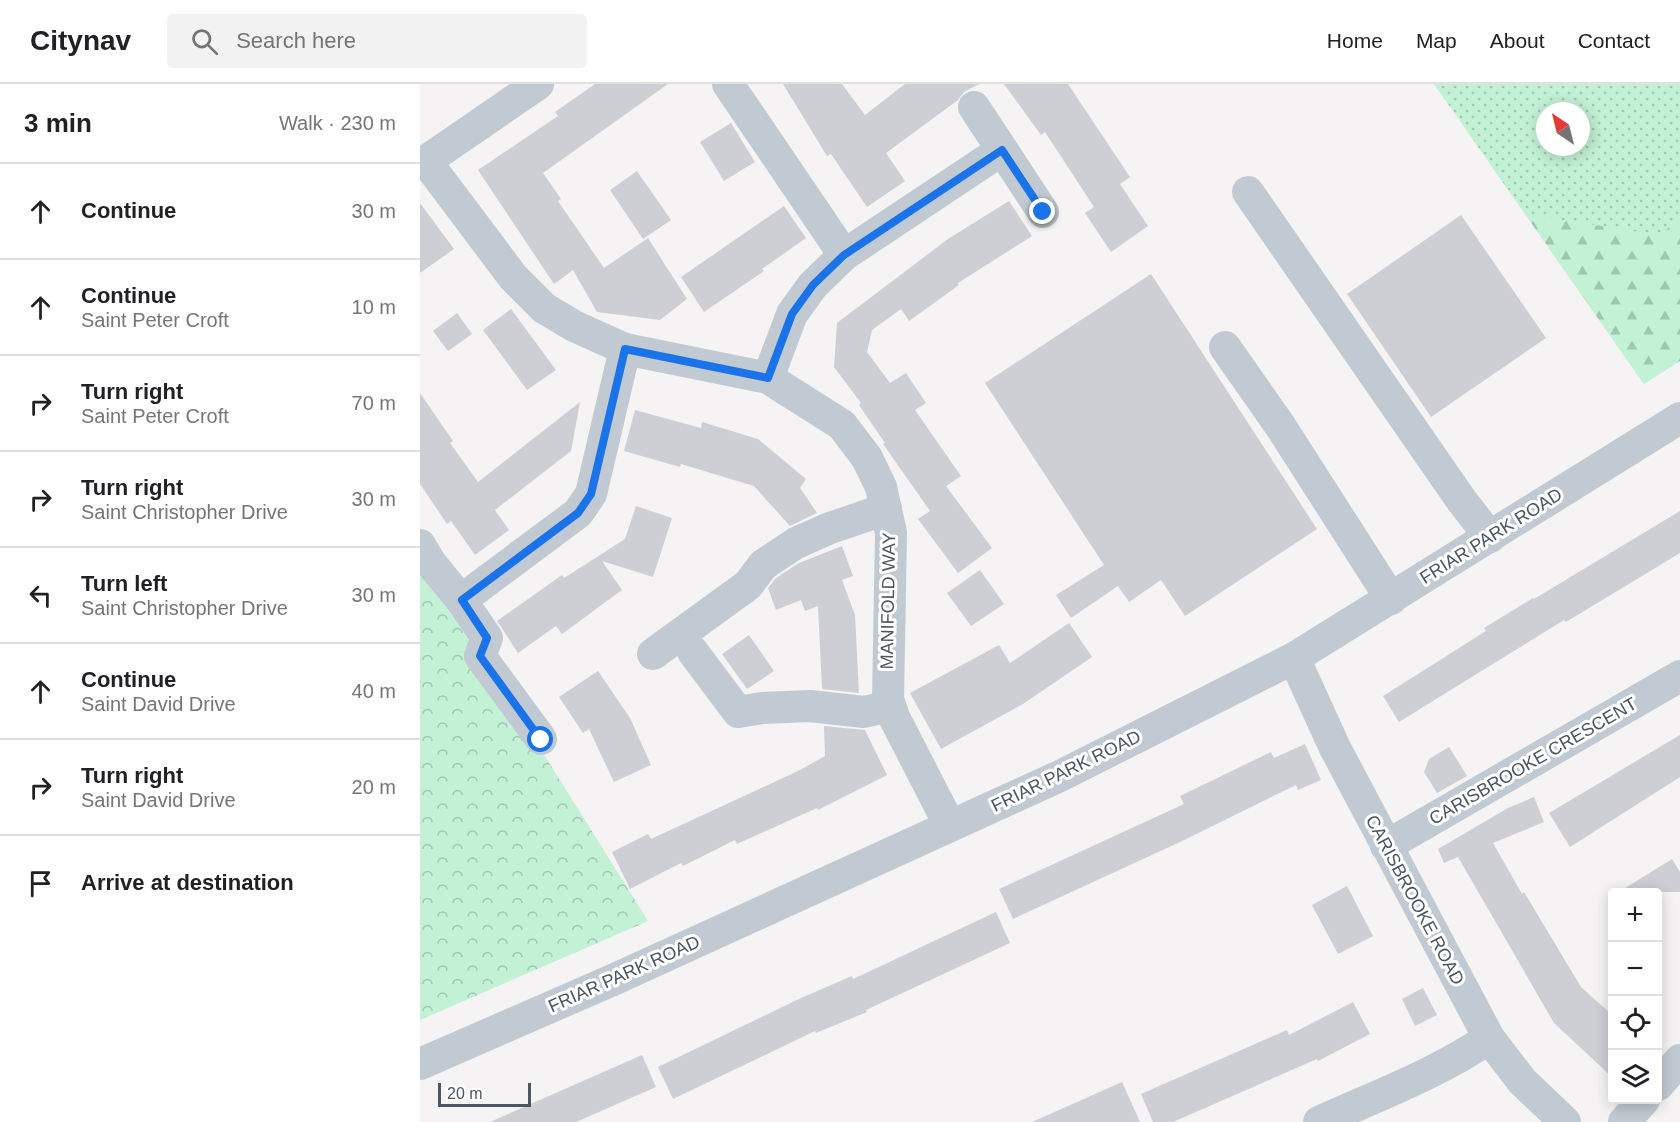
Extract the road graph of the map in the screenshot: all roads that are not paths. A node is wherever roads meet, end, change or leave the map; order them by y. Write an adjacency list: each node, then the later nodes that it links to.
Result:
1 (538, 84): 5 (street)
2 (728, 84): 8 (street)
3 (974, 107): 4 (street)
4 (1002, 150): 7 (street); 8 (street)
5 (423, 163): 10 (street)
6 (1248, 192): 14 (street)
7 (1043, 212)
8 (844, 255): 11 (street)
9 (1225, 347): 16 (street)
10 (625, 349): 11 (street); 17 (street)
11 (768, 378): 13 (street, MANIFOLD WAY)
12 (1680, 418): 14 (street, FRIAR PARK ROAD)
13 (886, 509): 19 (street); 22 (street, MANIFOLD WAY)
14 (1490, 537): 16 (street, FRIAR PARK ROAD)
15 (425, 553): 17 (street)
16 (1391, 599): 20 (street, FRIAR PARK ROAD)
17 (462, 600): 23 (street)
18 (693, 652): 22 (street)
19 (653, 654)
20 (1294, 658): 24 (street, FRIAR PARK ROAD); 25 (street, CARISBROOKE ROAD)
21 (1680, 676): 25 (street, CARISBROOKE CRESCENT)
22 (890, 706): 24 (street, MANIFOLD WAY)
23 (541, 740)
24 (950, 826): 28 (street, FRIAR PARK ROAD)
25 (1386, 846): 26 (street, CARISBROOKE ROAD)
26 (1488, 1038): 31 (street); 32 (street, CARISBROOKE ROAD)
27 (1680, 1060): 29 (street)
28 (420, 1064)
29 (1662, 1080)
30 (1640, 1104): 33 (street)
31 (1319, 1122)
32 (1565, 1122)
33 (1624, 1122)

